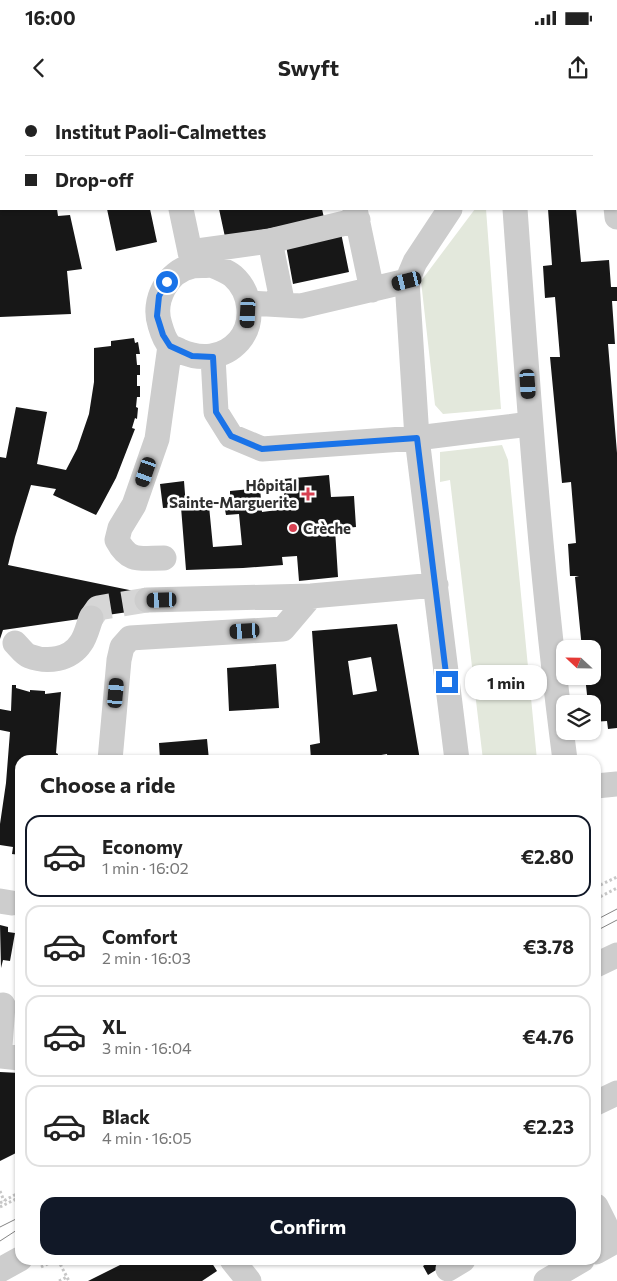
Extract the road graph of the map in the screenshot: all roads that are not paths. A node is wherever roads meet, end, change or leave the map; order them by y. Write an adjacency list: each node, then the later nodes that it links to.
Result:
1 (181, 210): 6 (street)
2 (449, 210): 7 (street)
3 (515, 210): 13 (street)
4 (357, 215): 5 (street); 8 (street)
5 (270, 241): 6 (street); 10 (street)
6 (191, 259): 9 (street); 11 (street)
7 (407, 281): 8 (street); 14 (street)
8 (372, 290): 10 (street)
9 (249, 303): 10 (street); 12 (street)
10 (283, 305)
11 (170, 346): 12 (street); 15 (street)
12 (213, 357): 14 (street)
13 (530, 424): 14 (street); 23 (street)
14 (417, 438): 16 (street)
15 (164, 558)
16 (436, 586): 17 (street); 22 (street)
17 (311, 596): 18 (street); 21 (street)
18 (147, 600)
19 (91, 618): 20 (street)
20 (15, 643)
21 (110, 755)
22 (456, 755)
23 (564, 755)
24 (617, 784): 25 (street)
25 (601, 786)
26 (617, 955): 27 (street)
27 (601, 963)
28 (3, 1005): 29 (street)
29 (0, 1046)
30 (0, 1056): 31 (street)
31 (15, 1058)
32 (617, 1092): 33 (street)
33 (601, 1100)
34 (606, 1224): 35 (street)
35 (601, 1238)
36 (236, 1265): 38 (street)
37 (573, 1265): 39 (street)
38 (249, 1281)
39 (546, 1281)

